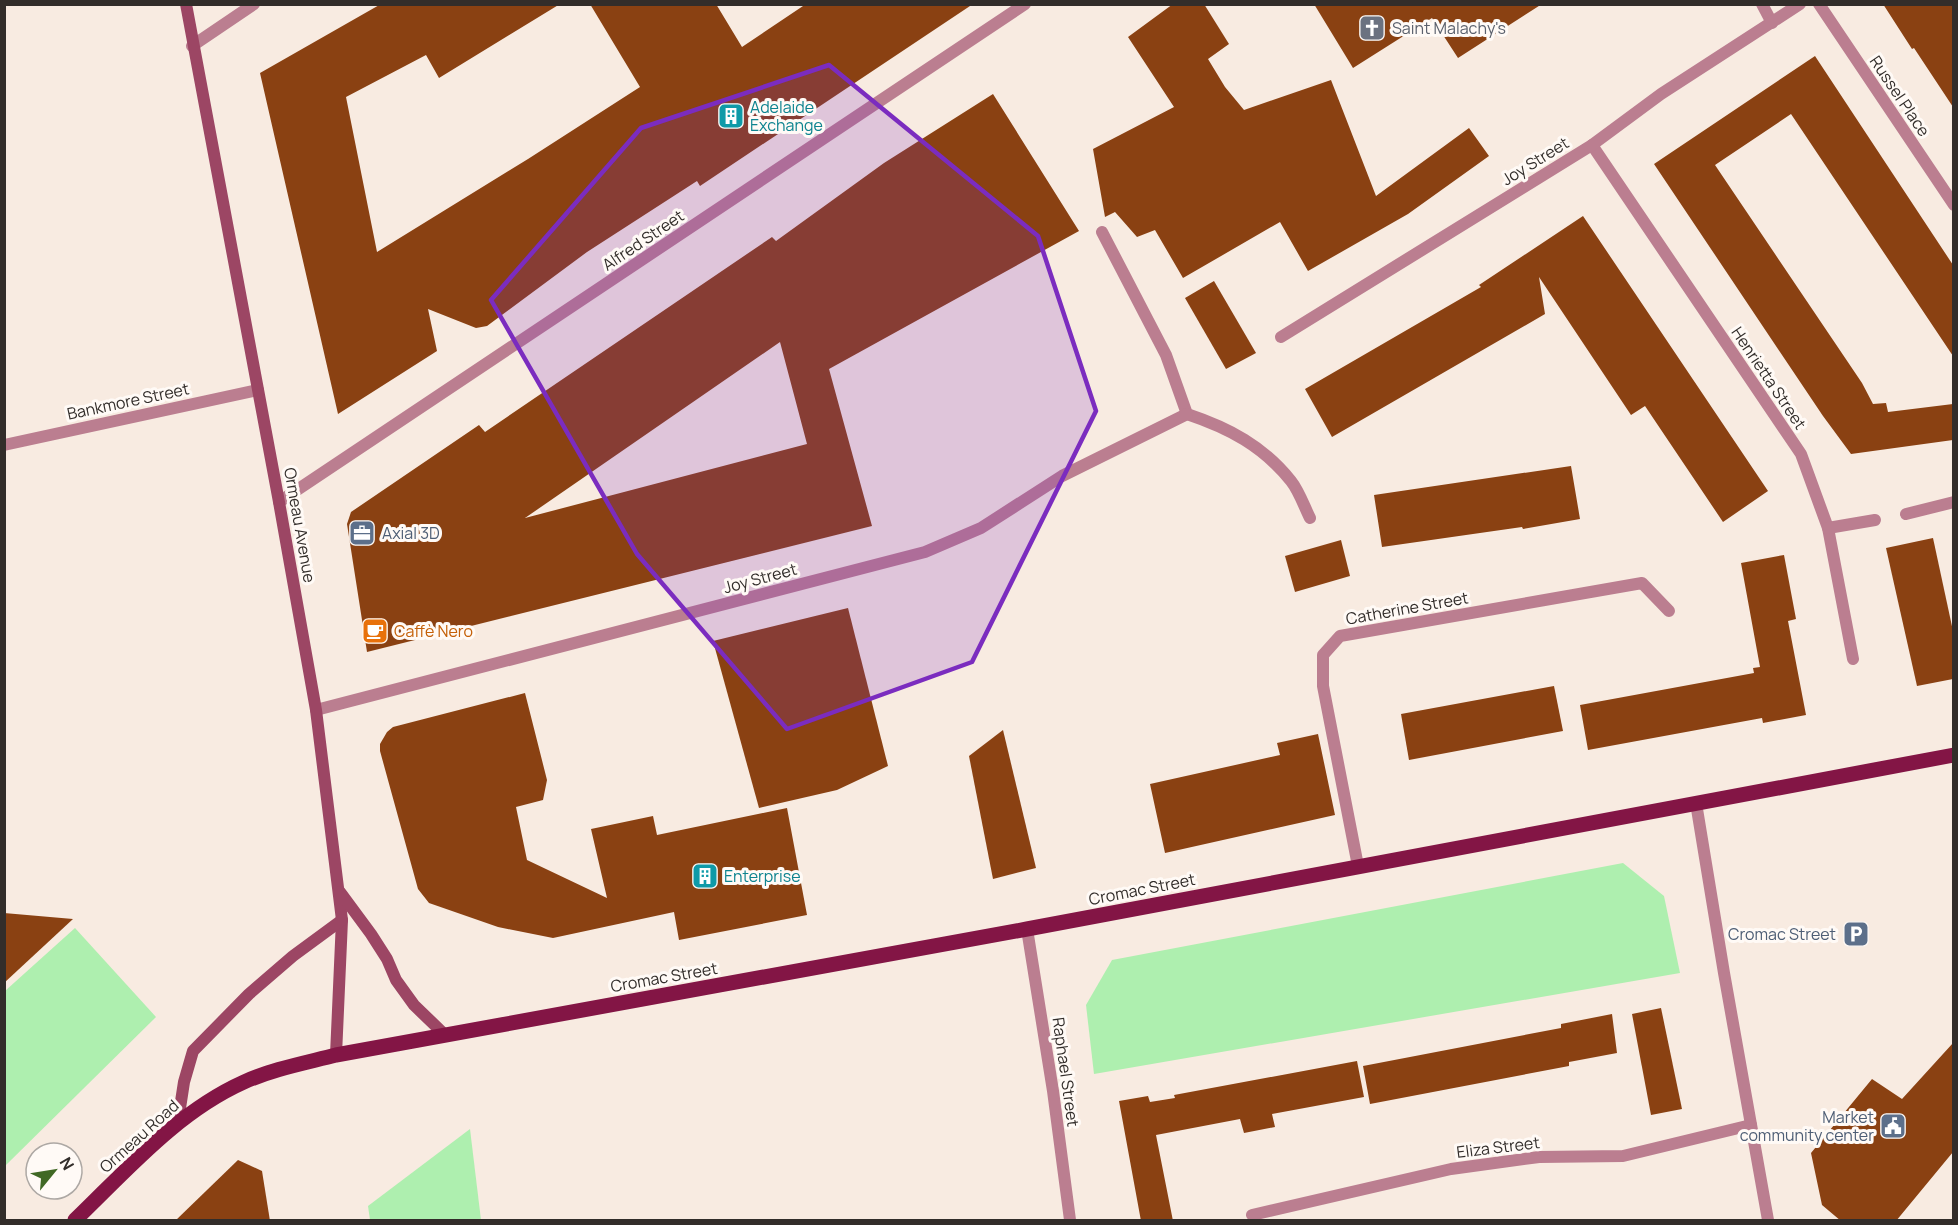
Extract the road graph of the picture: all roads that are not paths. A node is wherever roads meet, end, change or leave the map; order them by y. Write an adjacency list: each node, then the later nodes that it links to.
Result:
1 (186, 4): 8 (street, Ormeau Avenue)
2 (254, 4): 8 (street)
3 (1025, 4): 16 (street, Alfred Street)
4 (1762, 4): 7 (street)
5 (1800, 4): 7 (street, Joy Street)
6 (1819, 4): 10 (street, Russel Place)
7 (1772, 22): 9 (street, Joy Street)
8 (192, 46): 13 (street, Ormeau Avenue)
9 (1592, 146): 12 (street, Joy Street); 21 (street, Henrietta Street)
10 (1953, 205)
11 (1102, 231): 14 (street)
12 (1281, 337)
13 (258, 390): 15 (street, Bankmore Street); 16 (street, Ormeau Avenue)
14 (1187, 414): 19 (street); 24 (street, Joy Street)
15 (4, 444)
16 (279, 502): 24 (street, Ormeau Avenue)
17 (1953, 502): 18 (street)
18 (1906, 514)
19 (1310, 518)
20 (1875, 520): 21 (street)
21 (1828, 528): 23 (street, Henrietta Street)
22 (1670, 611): 27 (street, Catherine Street)
23 (1853, 659)
24 (316, 710): 28 (street, Ormeau Avenue)
25 (1953, 755): 26 (main road, Cromac Street)
26 (1696, 803): 27 (main road, Cromac Street); 34 (street)
27 (1358, 866): 30 (main road, Cromac Street)
28 (339, 891): 29 (street, Ormeau Avenue); 31 (street)
29 (342, 920): 32 (street, Ormeau Avenue); 33 (street)
30 (1028, 929): 31 (main road, Cromac Street); 37 (street, Raphael Street)
31 (445, 1035): 32 (main road, Cromac Street)
32 (336, 1055): 33 (main road, Ormeau Road)
33 (178, 1121): 36 (main road, Ormeau Road)
34 (1751, 1125): 35 (street, Eliza Street); 38 (street)
35 (1252, 1215)
36 (75, 1221)
37 (1070, 1221)
38 (1768, 1221)

